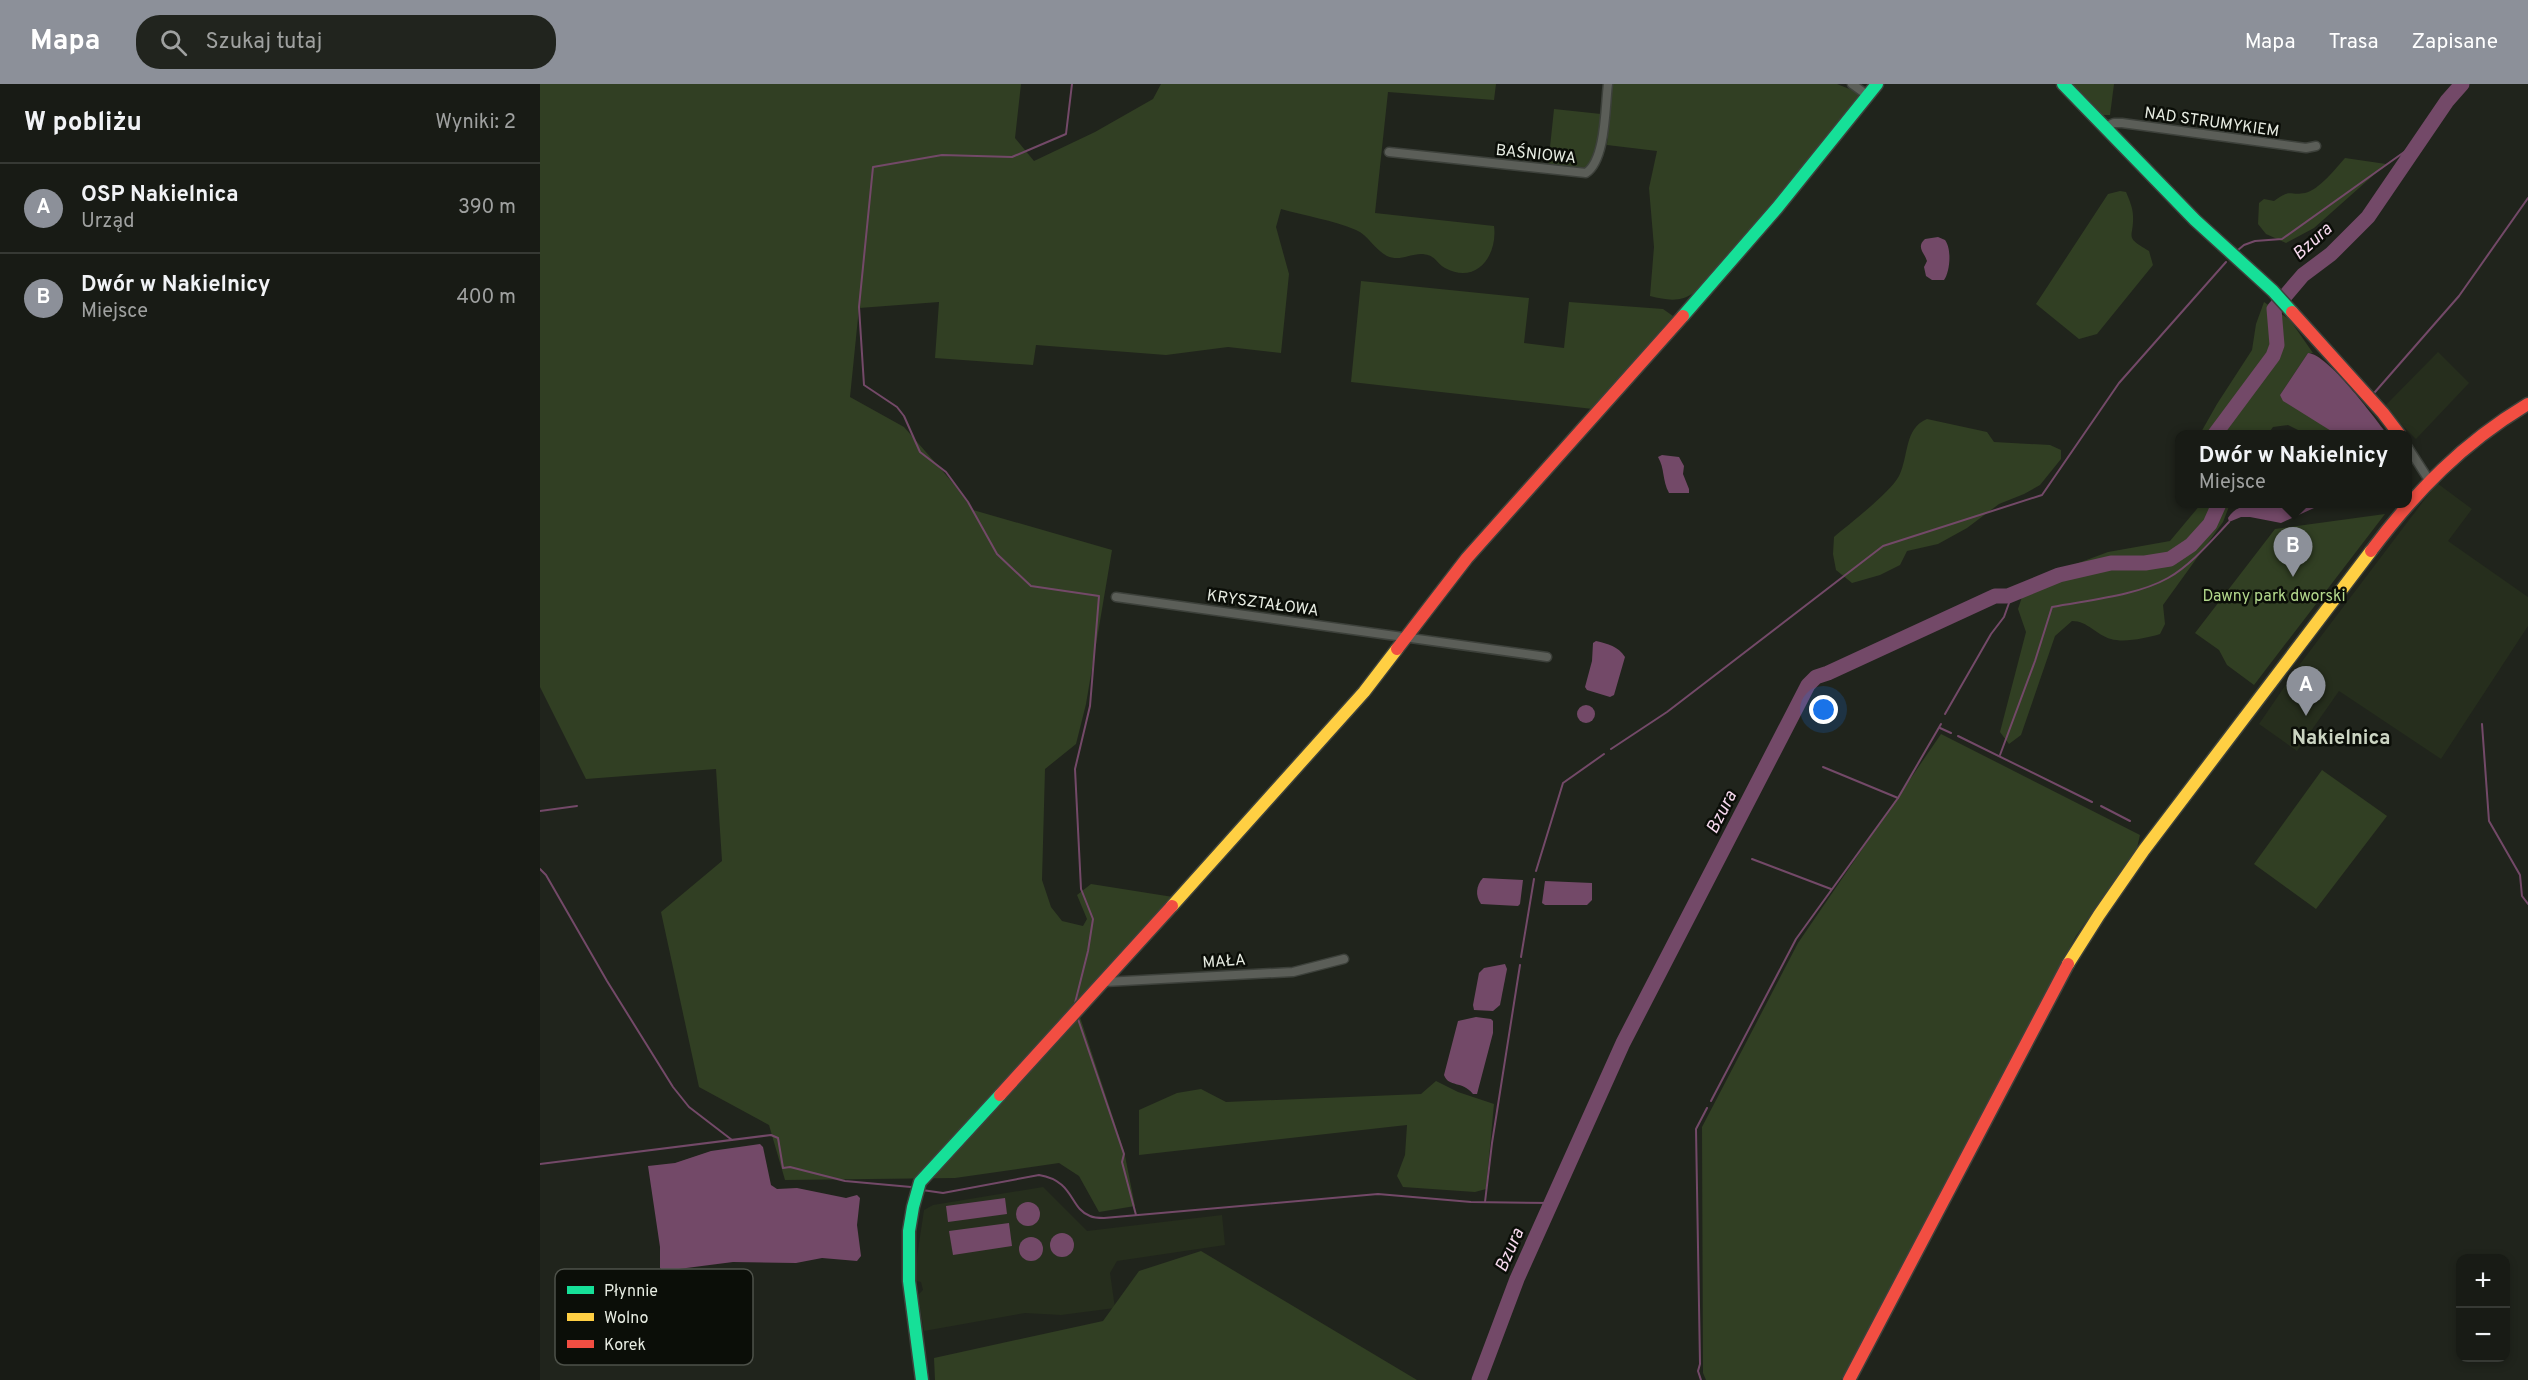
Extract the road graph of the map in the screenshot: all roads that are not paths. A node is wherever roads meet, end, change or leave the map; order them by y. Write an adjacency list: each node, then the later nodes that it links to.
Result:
1 (1608, 84): 8 (street, BAŚNIOWA)
2 (1852, 84): 5 (street)
3 (1877, 84): 5 (street)
4 (2063, 84): 6 (street)
5 (1867, 95): 16 (street)
6 (2105, 127): 7 (street, NAD STRUMYKIEM); 10 (street)
7 (2316, 146)
8 (1389, 152)
9 (2528, 404): 12 (street)
10 (2395, 430)
11 (2412, 453): 12 (street)
12 (2430, 480): 13 (street)
13 (2412, 502)
14 (2407, 508): 21 (street)
15 (1116, 597): 16 (street, KRYSZTAŁOWA)
16 (1407, 637): 17 (street, KRYSZTAŁOWA); 19 (street)
17 (1547, 657)
18 (1344, 959): 19 (street, MAŁA)
19 (1106, 982): 20 (street)
20 (922, 1380)
21 (1849, 1380)

